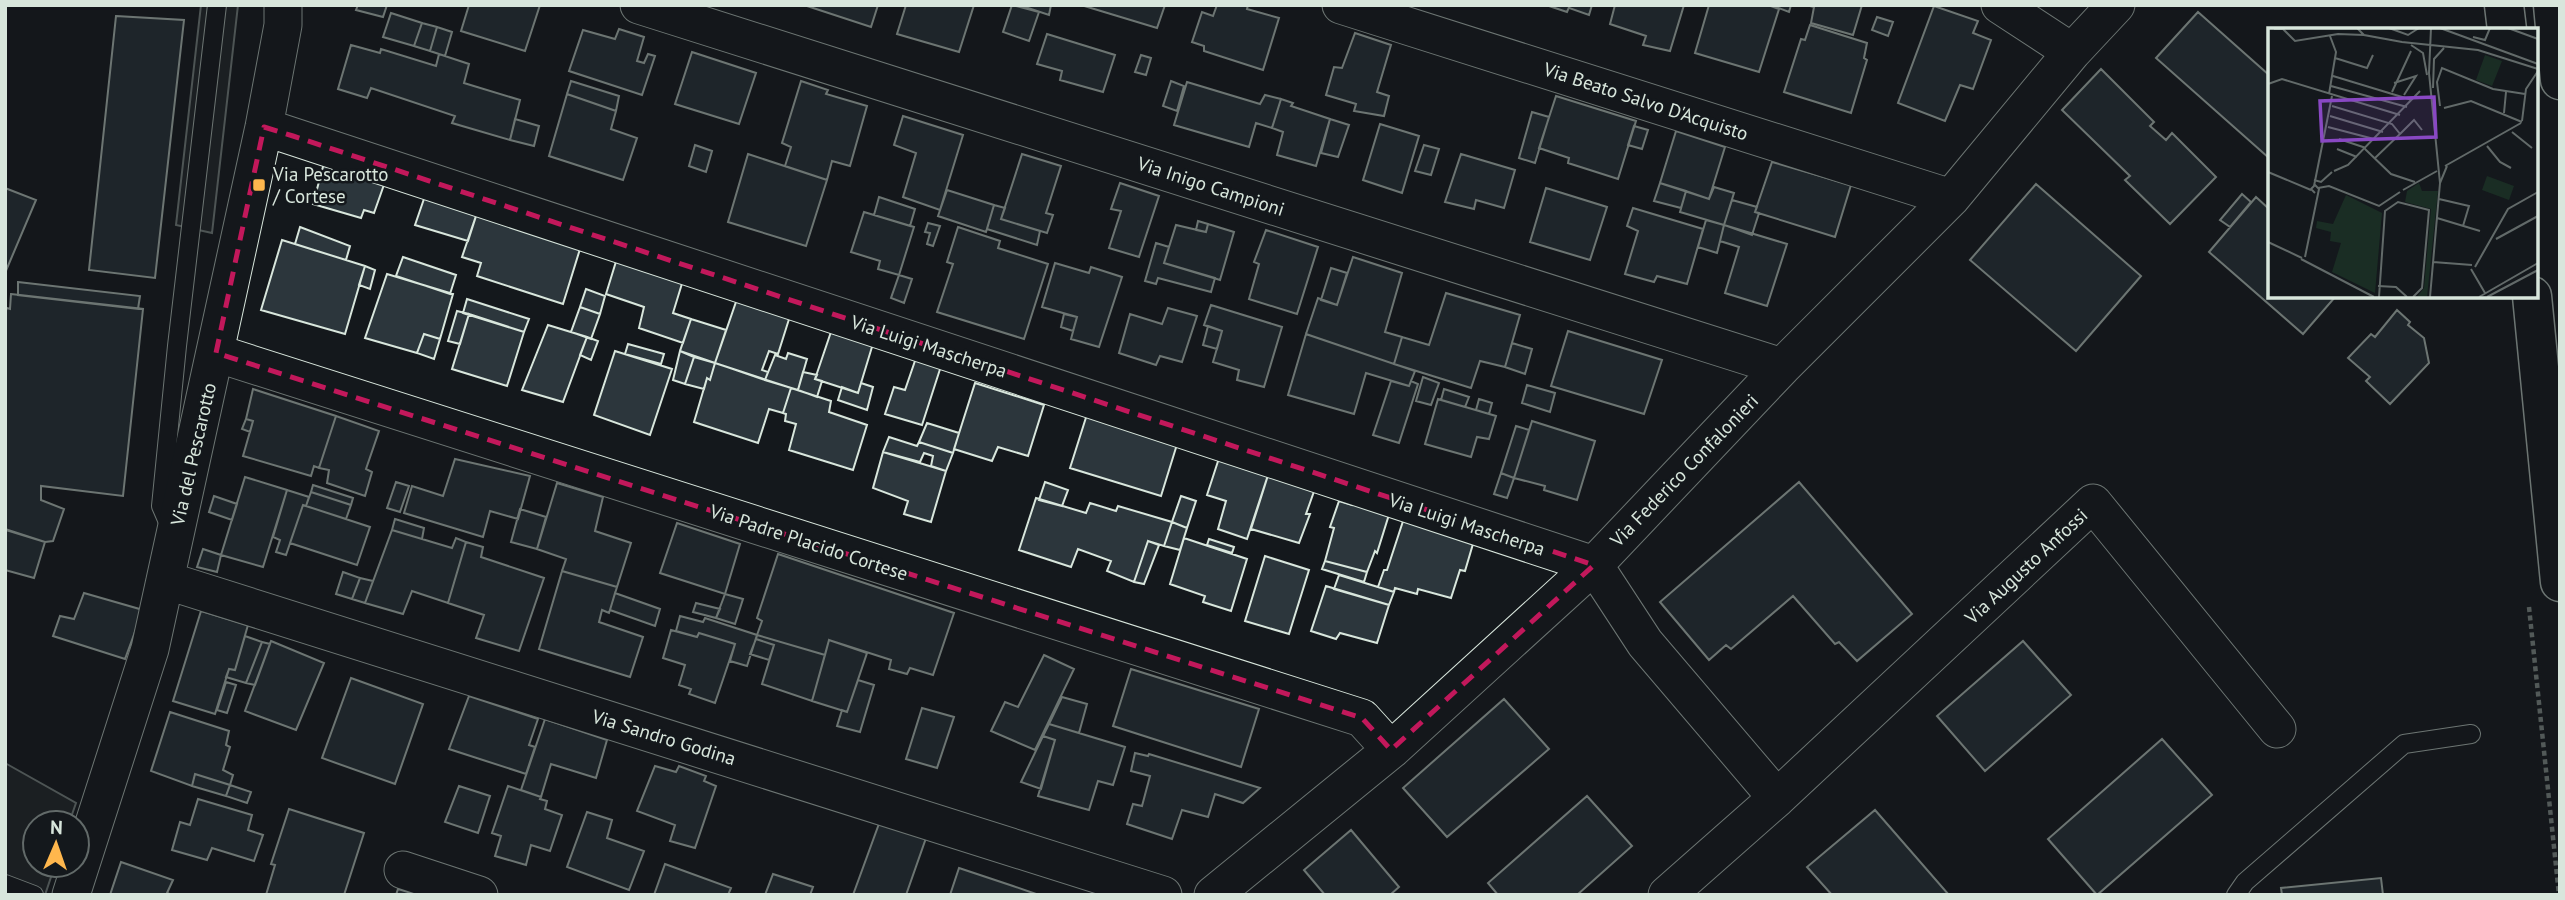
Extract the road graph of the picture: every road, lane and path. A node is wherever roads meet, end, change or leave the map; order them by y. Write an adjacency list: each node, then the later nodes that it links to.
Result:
1 (216, 5): 15 (lane)
2 (283, 5): 12 (street, Via del Pescarotto)
3 (639, 5): 16 (street, Via Inigo Campioni)
4 (1341, 5): 13 (street, Via Beato Salvo D'Acquisto)
5 (2000, 5): 10 (street)
6 (2116, 5): 10 (street, Via Federico Confalonieri)
7 (2504, 5): 9 (street)
8 (2553, 5): 11 (street)
9 (2507, 28)
10 (2072, 52): 13 (street, Via Federico Confalonieri)
11 (2560, 80)
12 (264, 127): 15 (street, Via del Pescarotto); 17 (street, Via Luigi Mascherpa)
13 (1951, 198): 16 (street, Via Federico Confalonieri)
14 (2532, 298): 19 (street)
15 (196, 349): 18 (street, Via del Pescarotto); 22 (street, Via Padre Placido Cortese)
16 (1782, 367): 17 (street, Via Federico Confalonieri)
17 (1594, 565): 22 (street, Via Federico Confalonieri); 23 (street)
18 (165, 580): 27 (street, Via del Pescarotto); 29 (street, Via Sandro Godina)
19 (2560, 582)
20 (2277, 729): 23 (street, Via Augusto Anfossi)
21 (2471, 734): 32 (lane)
22 (1391, 750): 30 (street, Via Federico Confalonieri)
23 (1777, 798): 31 (street, Via Augusto Anfossi)
24 (403, 870): 28 (street)
25 (5, 884): 26 (lane)
26 (34, 895)
27 (71, 895)
28 (479, 895)
29 (1163, 895)
30 (1213, 895)
31 (1667, 895)
32 (2236, 895)

